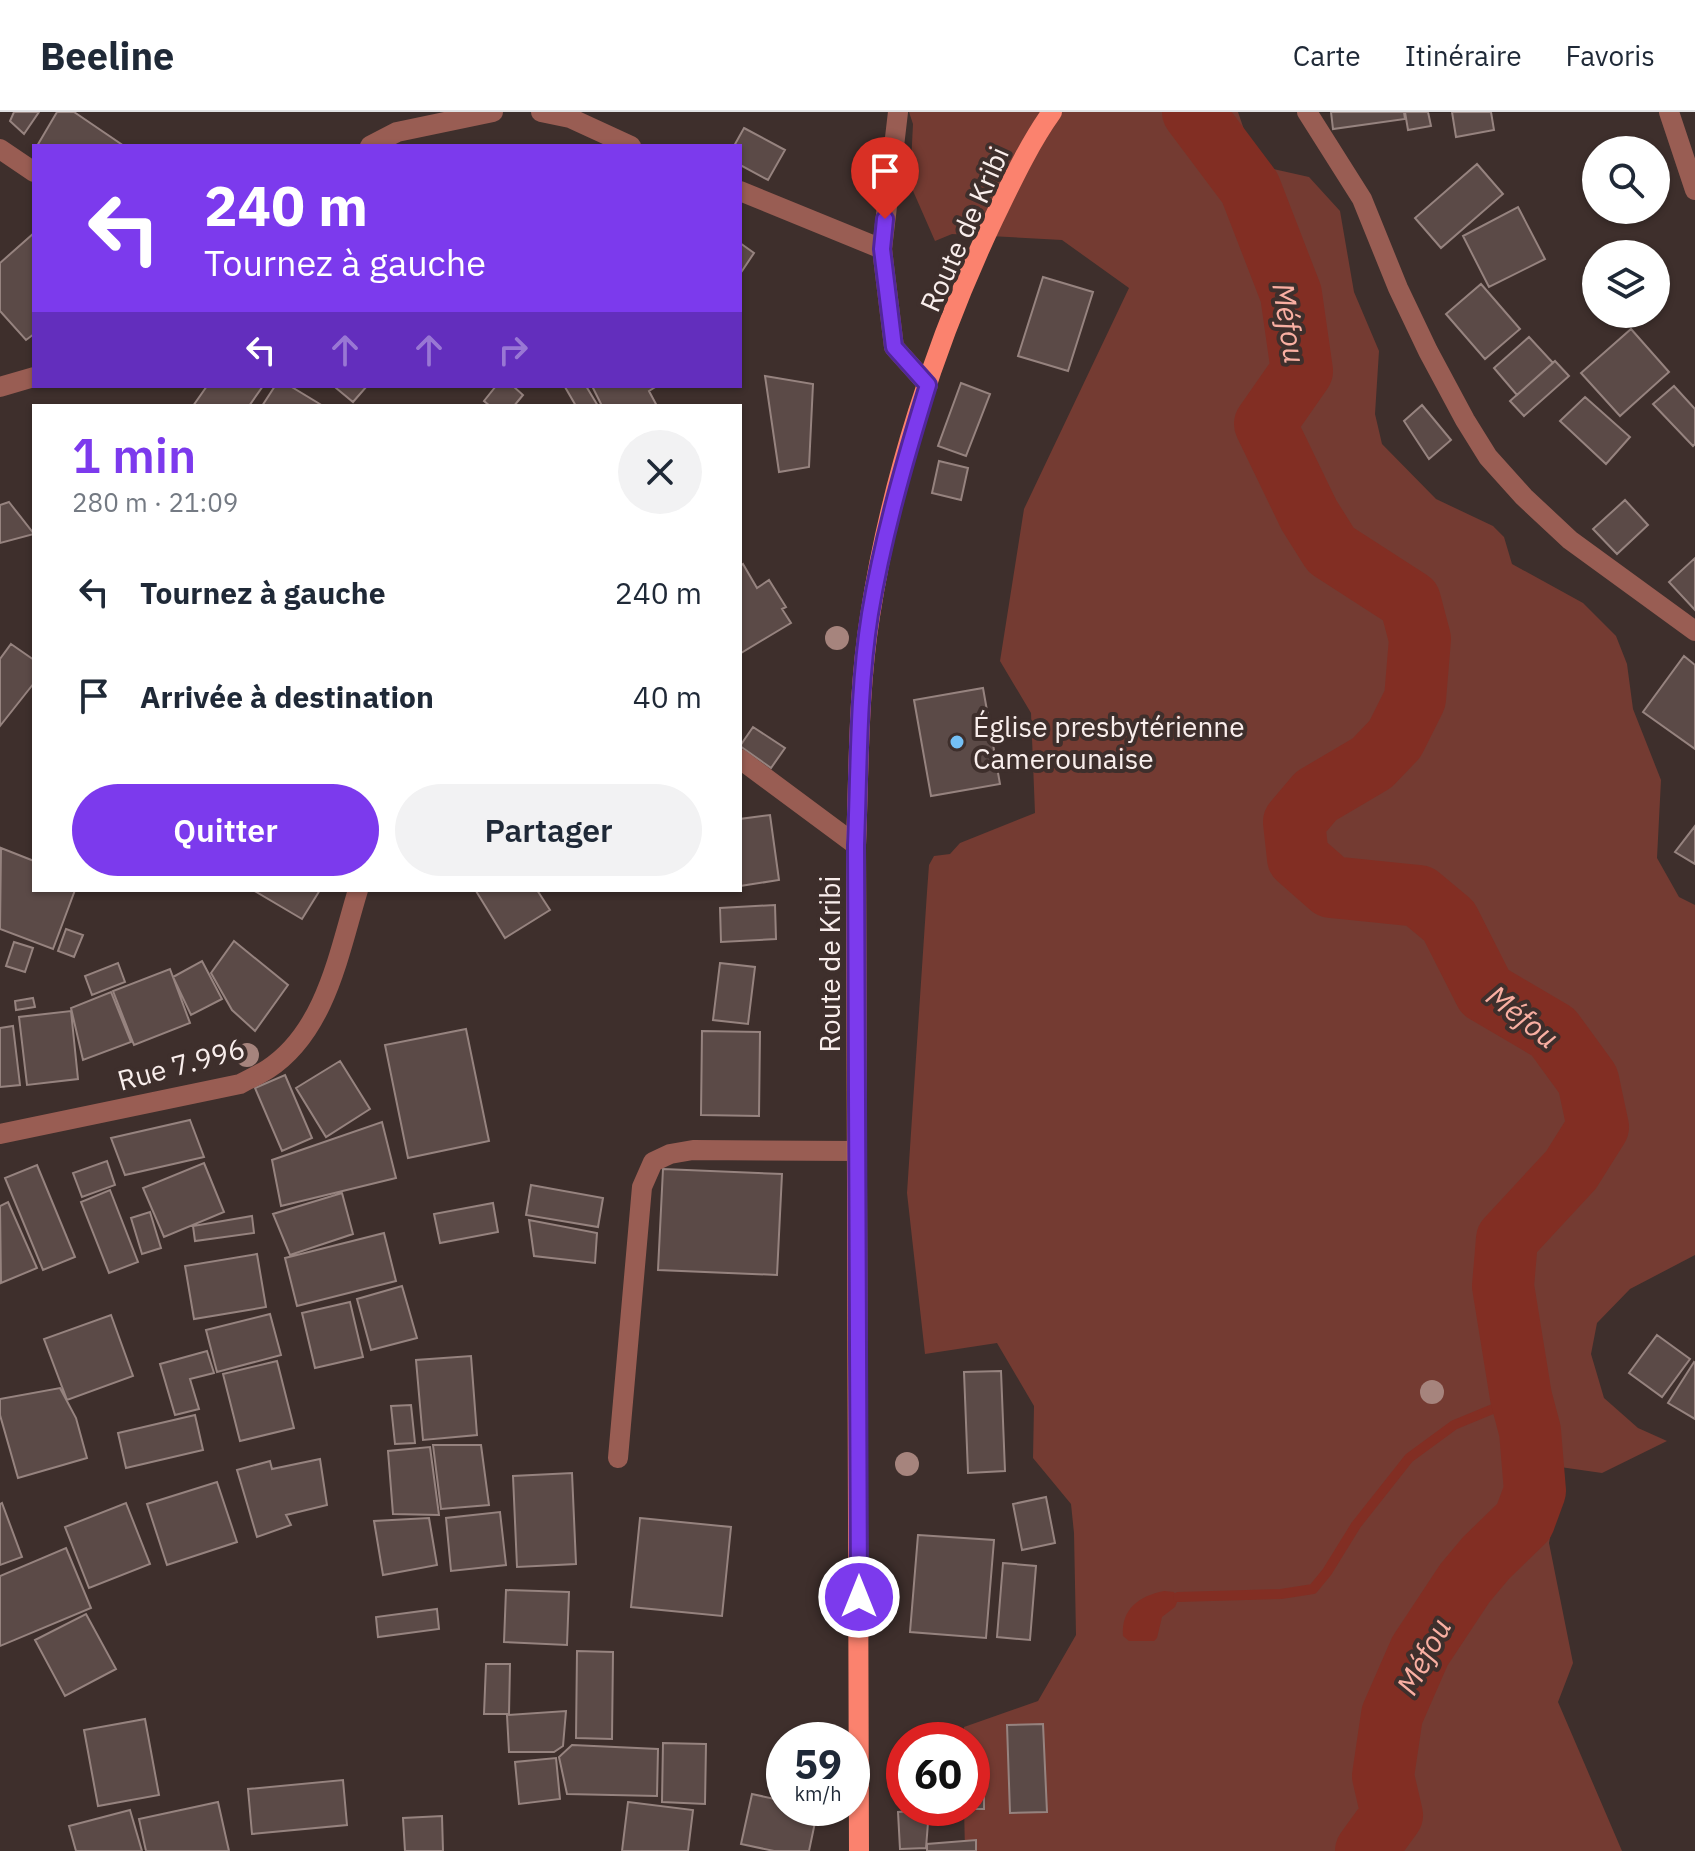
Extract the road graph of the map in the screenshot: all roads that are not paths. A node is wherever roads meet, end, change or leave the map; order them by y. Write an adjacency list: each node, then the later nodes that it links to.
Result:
1 (493, 112): 7 (street)
2 (541, 112): 8 (street)
3 (898, 112): 13 (street)
4 (1307, 112): 17 (street)
5 (1669, 112): 11 (street)
6 (1049, 116): 15 (main road, Route de Kribi)
7 (374, 144)
8 (627, 144)
9 (0, 149): 10 (street)
10 (32, 171)
11 (1695, 190)
12 (742, 192): 13 (street)
13 (882, 249): 15 (street)
14 (32, 378): 16 (street)
15 (928, 385): 19 (main road, Route de Kribi)
16 (0, 387)
17 (1695, 631)
18 (742, 760): 19 (street)
19 (856, 845): 22 (main road, Route de Kribi)
20 (357, 892): 21 (street, Rue 7.996)
21 (0, 1134)
22 (857, 1151): 23 (street); 24 (main road, Route de Kribi)
23 (618, 1458)
24 (859, 1851)

